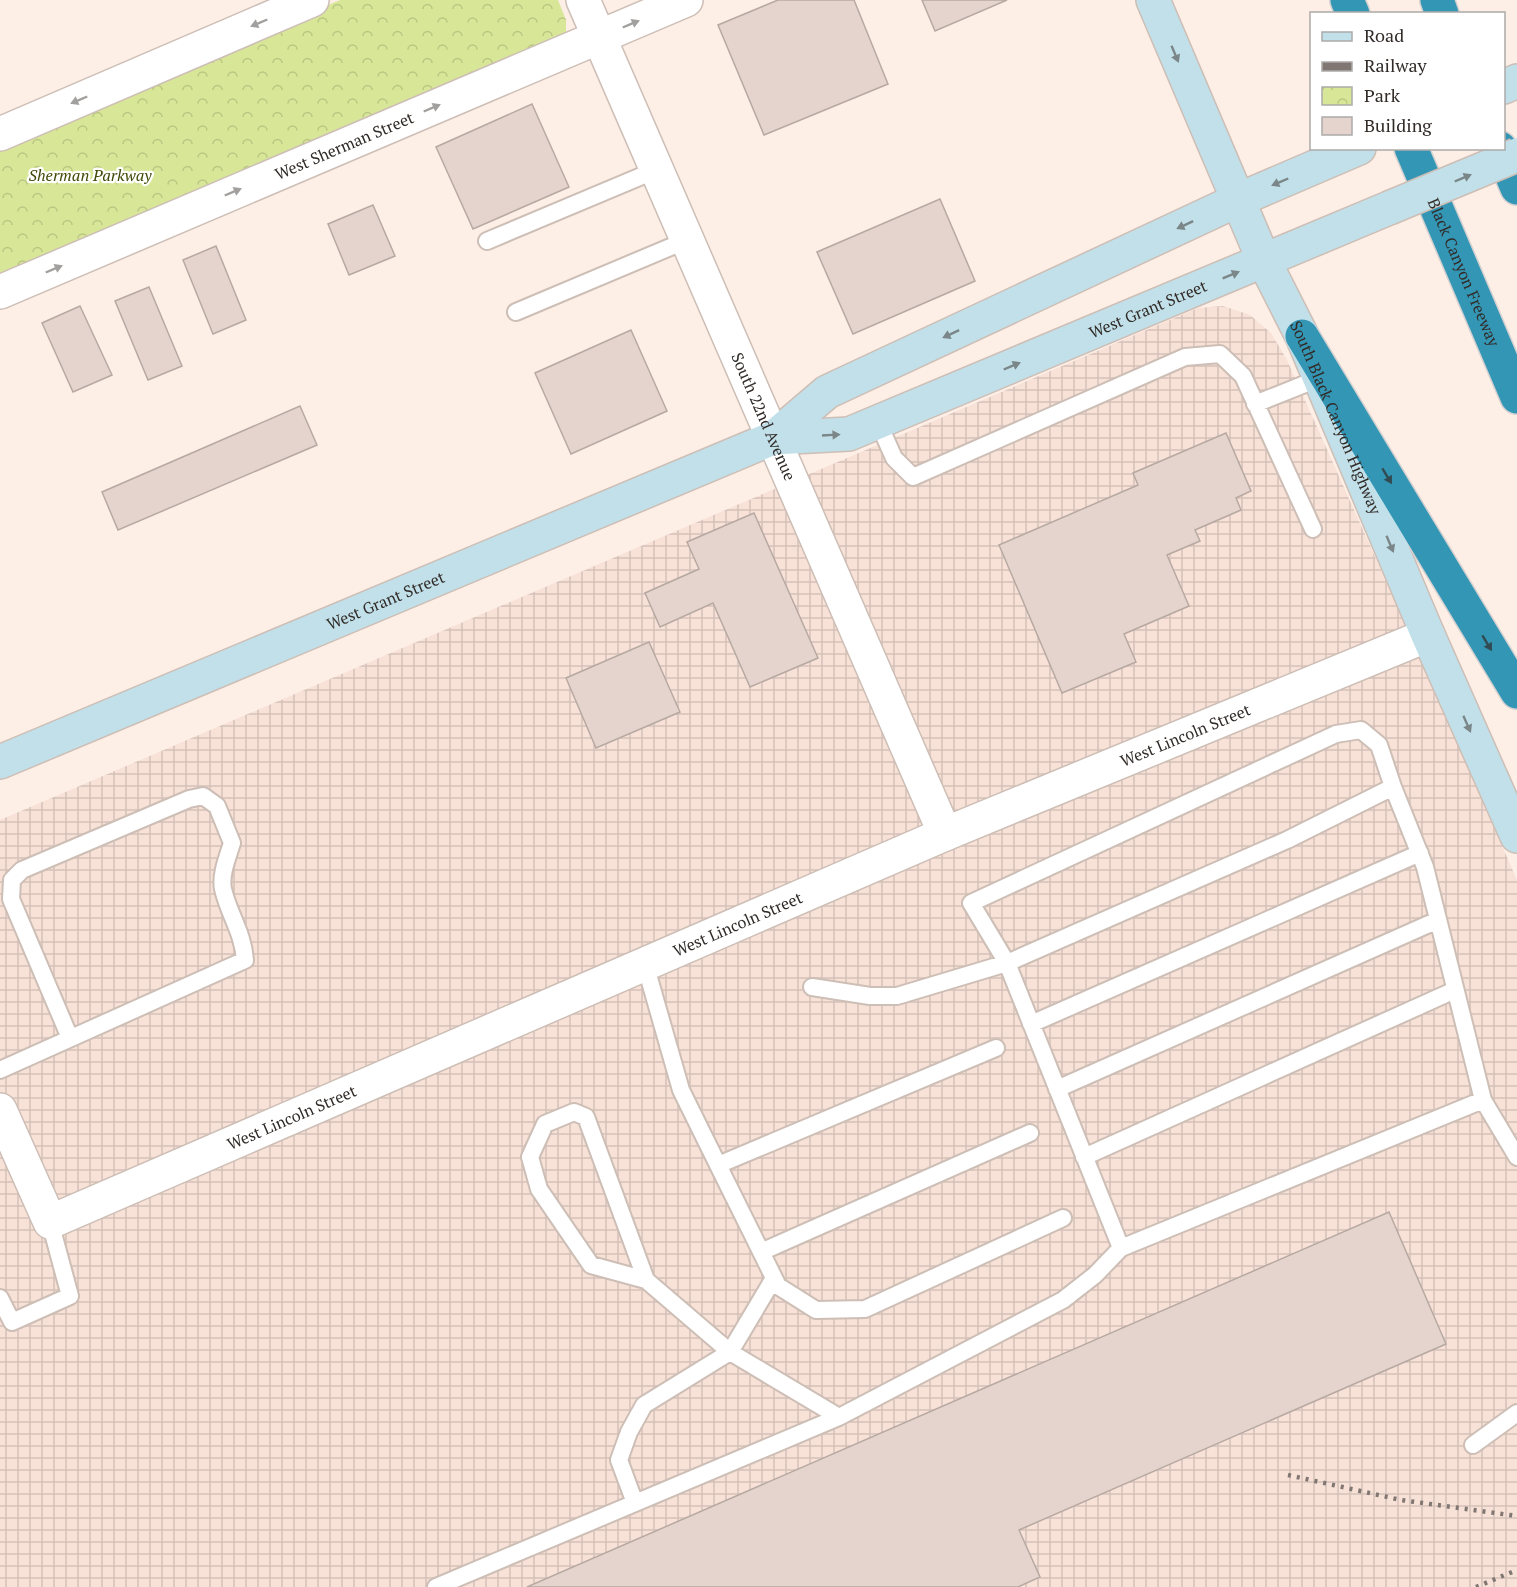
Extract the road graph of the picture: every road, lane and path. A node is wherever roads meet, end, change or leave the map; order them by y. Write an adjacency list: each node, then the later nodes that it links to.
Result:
1 (312, 0): 6 (street, one-way to 6)
2 (583, 0): 5 (street, South 22nd Avenue)
3 (686, 0): 5 (street, West Sherman Street, one-way to 3)
4 (1153, 0): 13 (main road, South Black Canyon Highway, one-way to 13)
5 (599, 37): 11 (street, South 22nd Avenue); 17 (street, West Sherman Street, one-way to 5)
6 (0, 134)
7 (1354, 150): 13 (main road, West Grant Street, one-way to 13)
8 (1412, 150): 21 (highway, Black Canyon Freeway)
9 (1501, 150): 12 (highway)
10 (1517, 155): 16 (main road, West Grant Street, one-way to 10, bridge)
11 (656, 170): 14 (street, South 22nd Avenue); 15 (lane)
12 (1517, 188)
13 (1238, 200): 16 (main road, South Black Canyon Highway); 24 (main road, West Grant Street, one-way to 24)
14 (687, 240): 18 (lane); 24 (street, South 22nd Avenue)
15 (487, 241)
16 (1264, 261): 19 (main road, South Black Canyon Highway); 23 (main road, West Grant Street, one-way to 16)
17 (0, 292)
18 (516, 312)
19 (1302, 336): 20 (main road, South Black Canyon Highway); 27 (highway, one-way to 27)
20 (1320, 378): 22 (lane); 26 (main road, South Black Canyon Highway, one-way to 26)
21 (1517, 397)
22 (1255, 404): 23 (lane); 25 (lane)
23 (878, 422): 24 (main road, West Grant Street, one-way to 23)
24 (773, 438): 28 (main road, West Grant Street); 30 (street, South 22nd Avenue)
25 (1313, 529)
26 (1428, 635): 30 (street, West Lincoln Street); 31 (main road, South Black Canyon Highway, one-way to 31)
27 (1517, 692)
28 (0, 762)
29 (1393, 787): 32 (lane); 34 (lane); 34 (lane)
30 (945, 834): 35 (street, West Lincoln Street)
31 (1517, 836)
32 (1420, 853): 33 (lane); 38 (lane)
33 (1438, 920): 37 (lane); 42 (lane)
34 (1007, 963): 36 (lane); 38 (lane)
35 (645, 964): 48 (lane); 50 (street, West Lincoln Street)
36 (812, 987)
37 (1455, 990): 43 (lane); 46 (lane)
38 (1031, 1024): 42 (lane)
39 (70, 1038): 39 (lane); 41 (lane)
40 (996, 1048): 48 (lane)
41 (0, 1070)
42 (1057, 1089): 46 (lane)
43 (1483, 1100): 47 (lane); 51 (lane)
44 (0, 1110): 50 (street)
45 (1030, 1133): 52 (lane)
46 (1084, 1157): 51 (lane)
47 (1517, 1157)
48 (718, 1165): 52 (lane)
49 (1063, 1218): 53 (lane)
50 (50, 1222): 55 (lane)
51 (1120, 1248): 58 (lane)
52 (761, 1252): 53 (lane)
53 (774, 1278): 56 (lane)
54 (646, 1280): 54 (lane); 56 (lane)
55 (0, 1298)
56 (730, 1352): 58 (lane); 60 (lane)
57 (1517, 1413): 59 (lane)
58 (840, 1417): 60 (lane)
59 (1473, 1444)
60 (636, 1503): 61 (lane)
61 (436, 1587)

